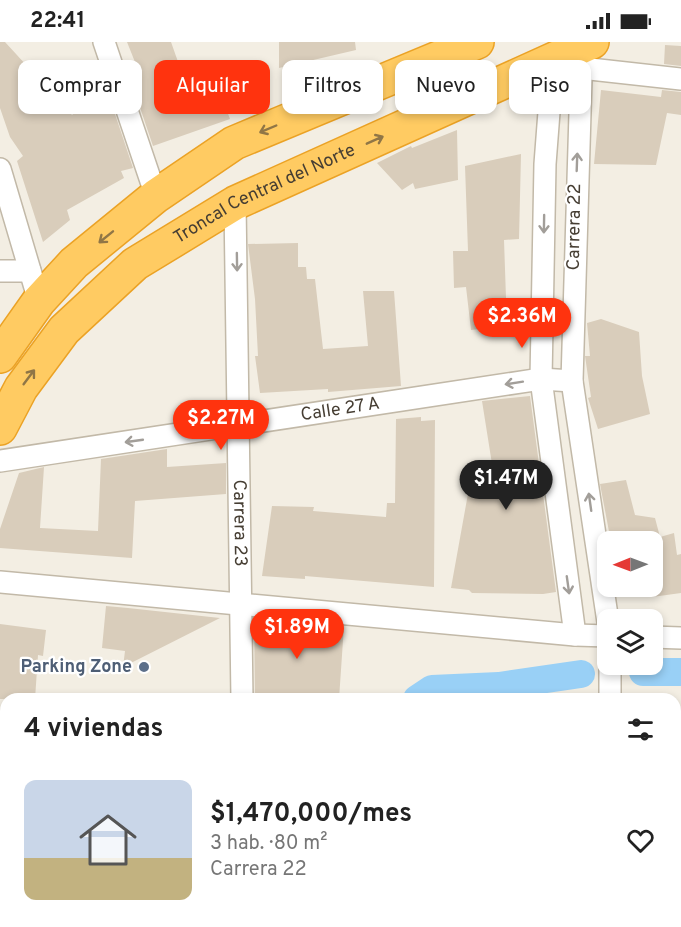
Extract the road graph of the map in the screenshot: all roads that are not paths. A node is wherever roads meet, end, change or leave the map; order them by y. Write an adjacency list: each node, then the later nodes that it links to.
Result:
1 (104, 42): 6 (street)
2 (477, 42): 6 (highway, one-way to 6)
3 (572, 58): 4 (street); 7 (highway, Troncal Central del Norte, one-way to 3); 11 (street, Carrera 22, one-way to 11); 12 (street, Carrera 22, one-way to 3)
4 (681, 79)
5 (0, 169): 9 (street)
6 (156, 196): 9 (highway, one-way to 9)
7 (235, 203): 13 (street, Carrera 23, one-way to 13); 14 (highway, Troncal Central del Norte, one-way to 7)
8 (0, 271): 9 (street)
9 (35, 286): 10 (highway)
10 (0, 356)
11 (541, 379): 12 (street, Calle 27 A); 13 (street, Calle 27 A, one-way to 13); 19 (street, Carrera 22, one-way to 19)
12 (572, 381): 18 (street, Carrera 22, one-way to 12)
13 (240, 426): 15 (street, Calle 27 A, one-way to 15); 17 (street, Carrera 23)
14 (0, 428)
15 (0, 461)
16 (0, 582): 17 (street)
17 (243, 605): 19 (street); 24 (street, Carrera 23)
18 (606, 609)
19 (575, 635): 20 (street)
20 (597, 636)
21 (663, 637): 22 (street)
22 (681, 638)
23 (610, 675): 25 (street)
24 (242, 693)
25 (610, 693)

